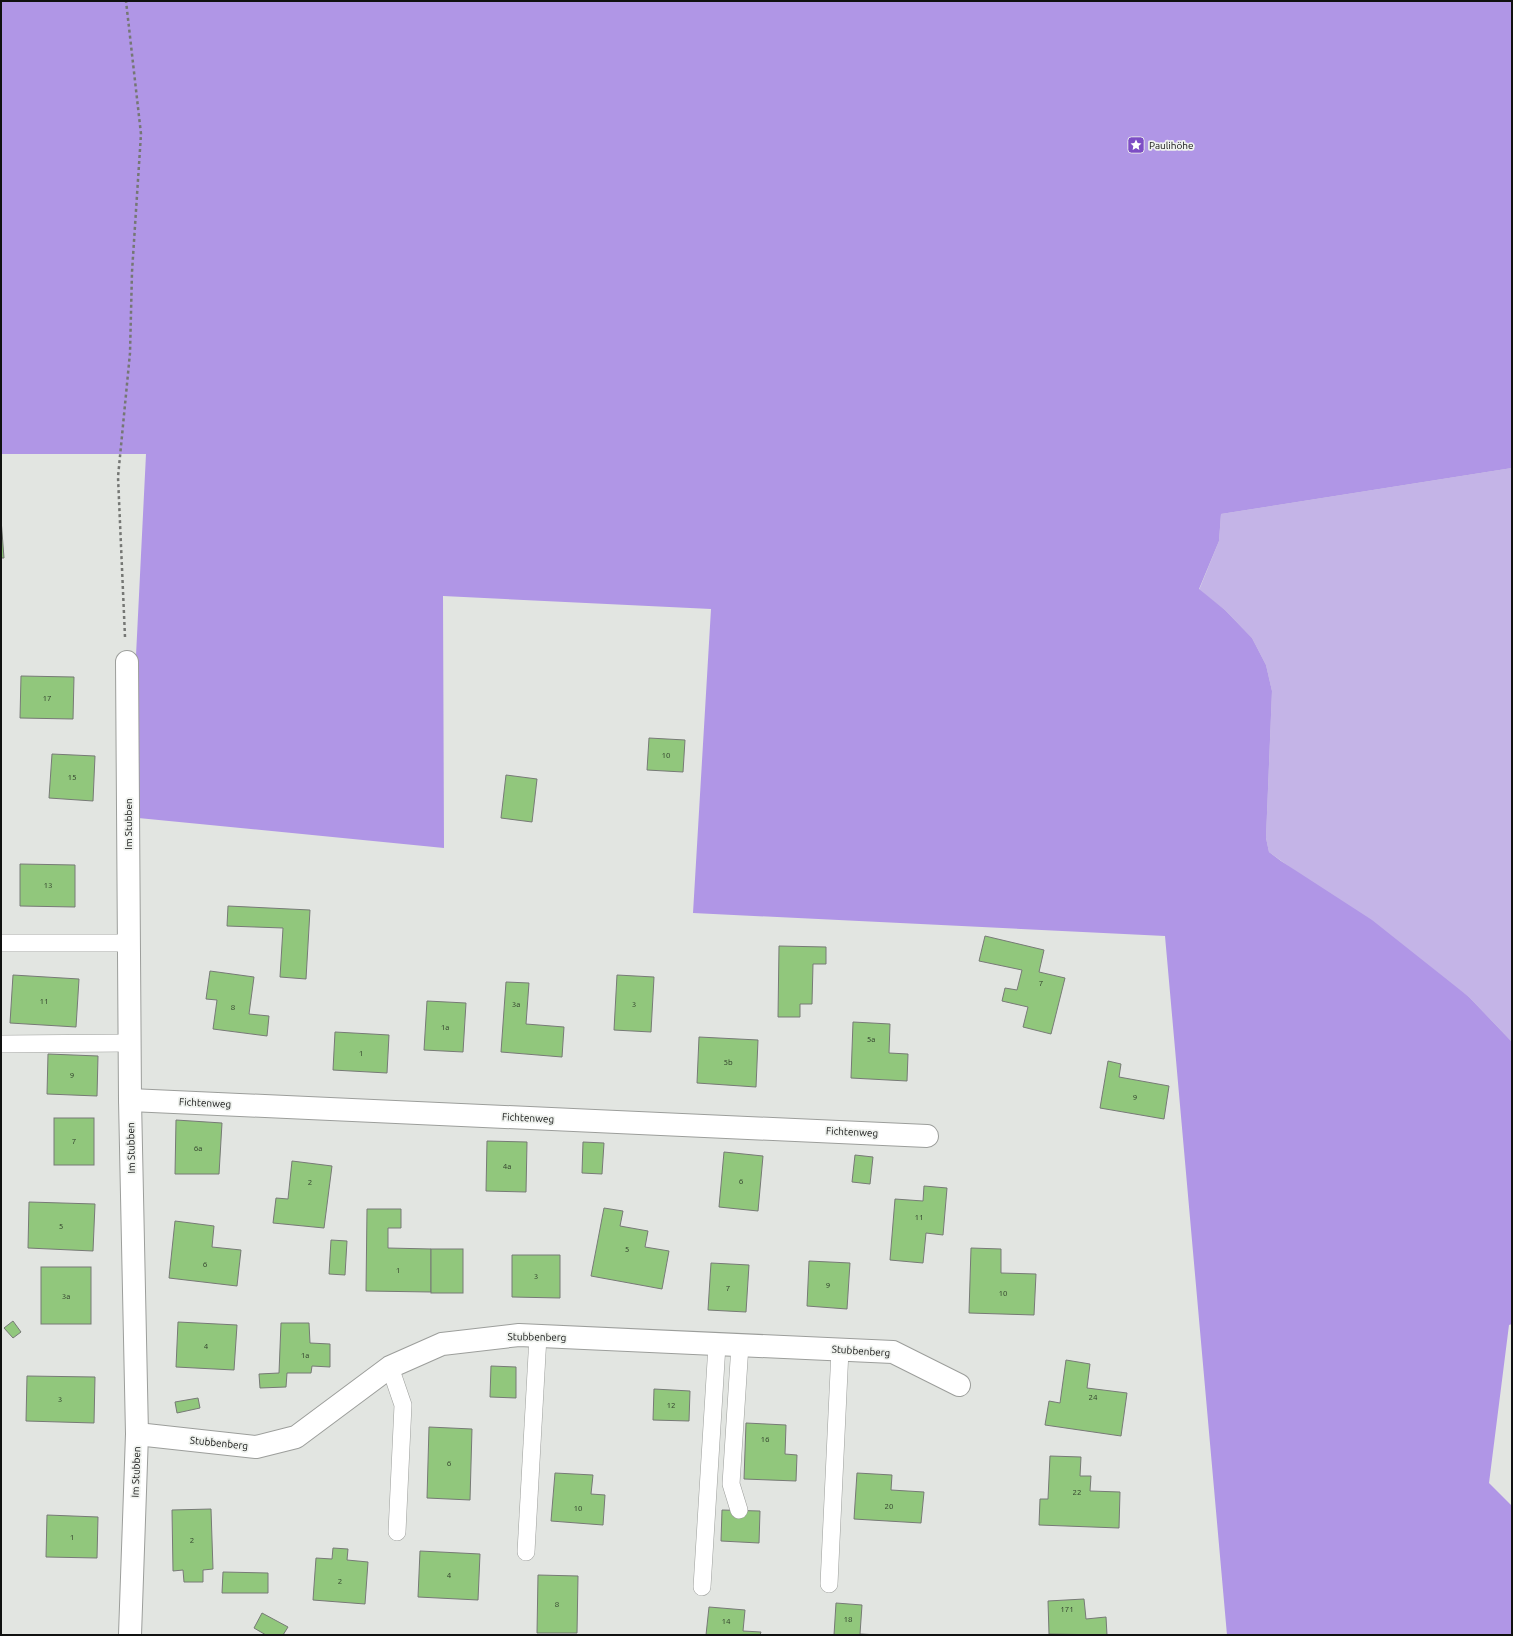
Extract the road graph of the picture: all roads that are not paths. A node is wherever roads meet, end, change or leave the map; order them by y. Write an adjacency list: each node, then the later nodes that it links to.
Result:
1 (127, 662): 3 (street, Im Stubben)
2 (1, 943): 3 (lane)
3 (129, 943): 4 (street, Im Stubben)
4 (130, 1043): 5 (lane); 6 (street, Im Stubben)
5 (1, 1044)
6 (130, 1100): 7 (street, Fichtenweg); 14 (street, Im Stubben)
7 (927, 1136)
8 (538, 1336): 9 (street, Stubbenberg); 12 (street, Stubbenberg); 17 (lane)
9 (717, 1344): 10 (street, Stubbenberg); 19 (lane)
10 (740, 1345): 11 (street, Stubbenberg); 15 (lane)
11 (840, 1350): 13 (street, Stubbenberg); 18 (lane)
12 (390, 1367): 14 (street, Stubbenberg); 16 (lane)
13 (959, 1385)
14 (137, 1434): 20 (street, Im Stubben)
15 (739, 1510)
16 (397, 1532)
17 (526, 1552)
18 (829, 1584)
19 (702, 1587)
20 (130, 1635)

